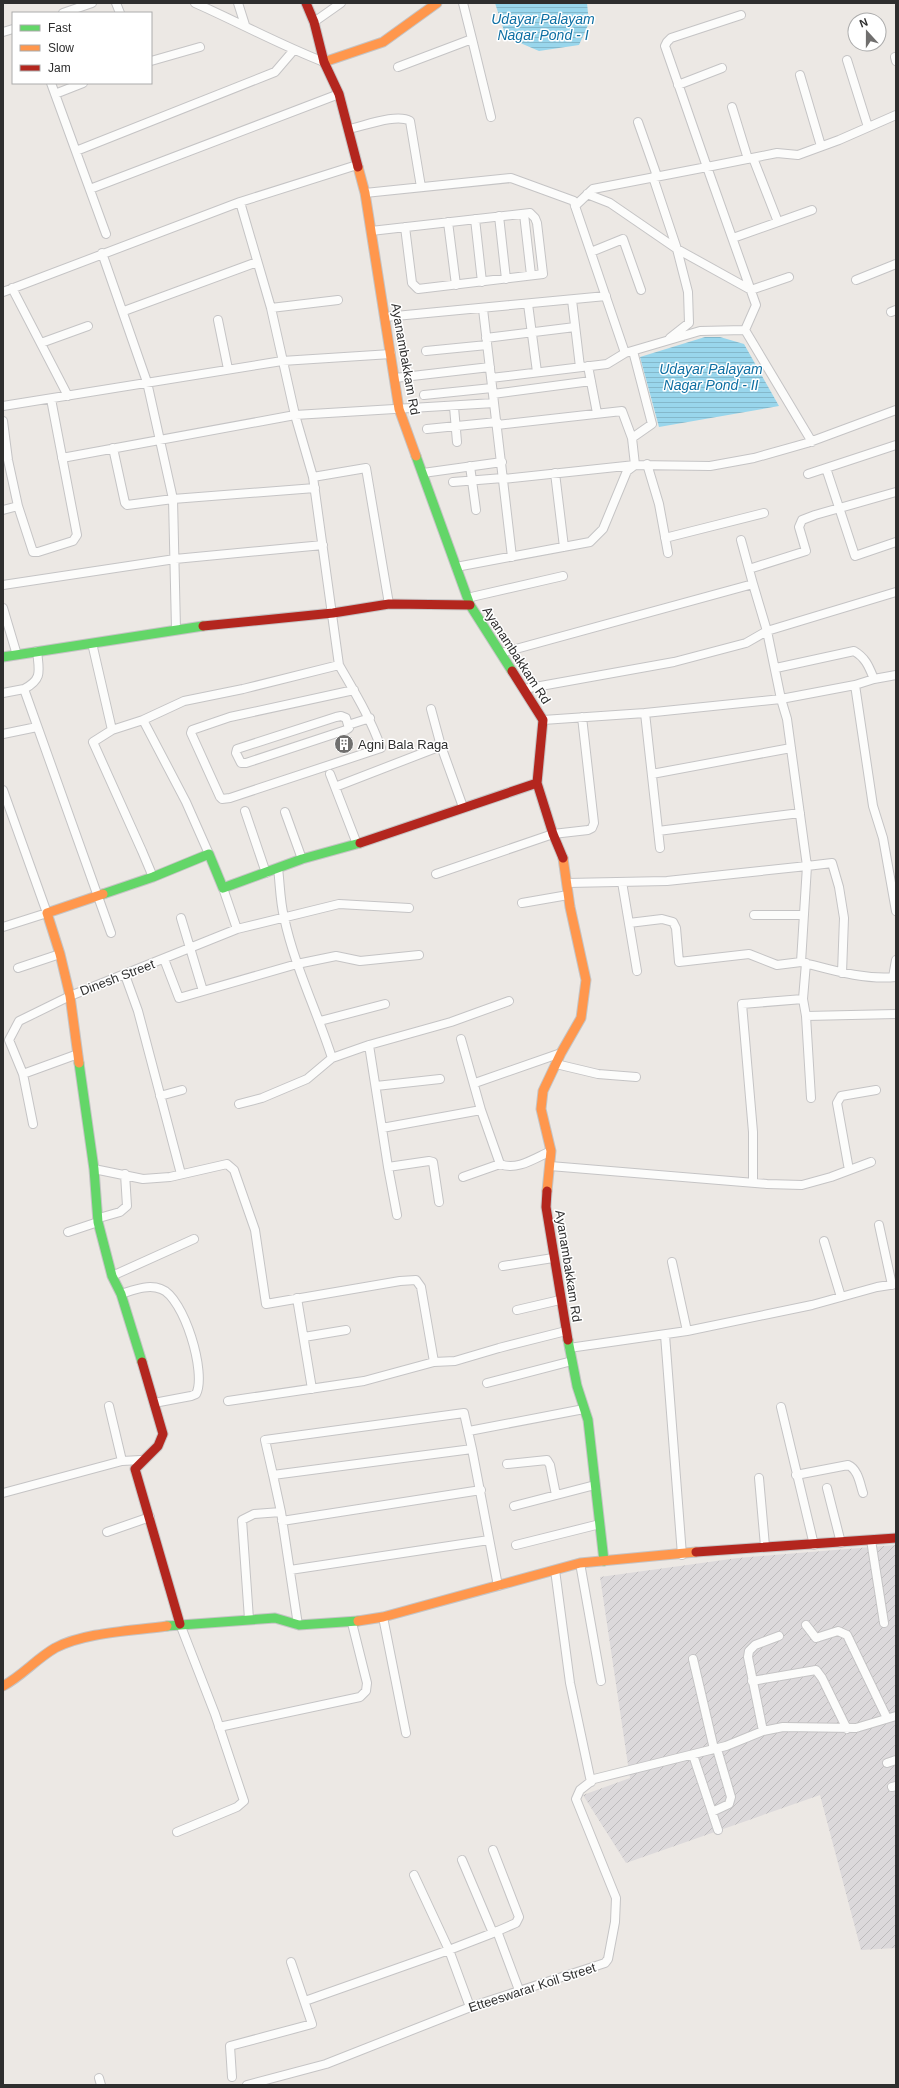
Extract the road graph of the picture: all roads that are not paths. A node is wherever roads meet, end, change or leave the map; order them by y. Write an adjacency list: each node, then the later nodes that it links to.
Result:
1 (92, 3): 8 (street)
2 (195, 3): 11 (street)
3 (238, 3): 11 (street)
4 (306, 3): 10 (street, Ayanambakkam Rd)
5 (341, 3): 10 (street)
6 (437, 3): 17 (street)
7 (463, 3): 12 (street)
8 (67, 12)
9 (741, 15): 23 (street)
10 (314, 22): 17 (street, Ayanambakkam Rd)
11 (245, 26): 14 (street)
12 (472, 39): 18 (street); 28 (street)
13 (200, 46): 16 (street)
14 (293, 50): 17 (street); 33 (street)
15 (847, 60): 30 (street)
16 (152, 61)
17 (324, 62): 25 (street, Ayanambakkam Rd)
18 (398, 67)
19 (722, 68): 23 (street)
20 (800, 75): 32 (street)
21 (51, 84): 24 (street)
22 (80, 84): 24 (street)
23 (678, 85): 36 (street)
24 (55, 94): 33 (street)
25 (339, 94): 31 (street, Ayanambakkam Rd); 39 (street)
26 (732, 107): 34 (street)
27 (896, 115): 30 (street)
28 (491, 117)
29 (638, 122): 37 (street)
30 (868, 127): 32 (street)
31 (349, 129): 35 (street, Ayanambakkam Rd); 38 (street)
32 (821, 146): 34 (street)
33 (76, 151): 39 (street)
34 (751, 158): 36 (street); 49 (street)
35 (357, 165): 40 (street, Ayanambakkam Rd); 42 (street)
36 (707, 167): 37 (street); 53 (street)
37 (655, 177): 41 (street); 54 (street)
38 (422, 187): 40 (street); 43 (street)
39 (90, 189): 52 (street)
40 (365, 193): 51 (street, Ayanambakkam Rd)
41 (587, 194): 43 (street); 54 (street)
42 (240, 202): 56 (street); 57 (street)
43 (575, 206): 55 (street)
44 (812, 210): 49 (street)
45 (524, 214): 46 (street); 59 (street); 59 (street)
46 (498, 216): 47 (street); 61 (street)
47 (475, 219): 48 (street); 63 (street)
48 (448, 222): 50 (street); 64 (street)
49 (778, 222): 53 (street)
50 (405, 227): 51 (street); 64 (street)
51 (371, 231): 76 (street, Ayanambakkam Rd)
52 (106, 234)
53 (734, 238): 67 (street)
54 (677, 249): 67 (street); 83 (street)
55 (591, 252): 66 (street); 69 (street)
56 (102, 253): 65 (street); 75 (street)
57 (257, 262): 73 (street); 75 (street)
58 (896, 264): 62 (street)
59 (531, 276): 61 (street)
60 (789, 277): 67 (street)
61 (506, 279): 63 (street)
62 (856, 280)
63 (482, 282): 64 (street)
64 (456, 285)
65 (12, 288): 68 (street); 84 (street)
66 (641, 290)
67 (751, 290): 80 (street)
68 (3, 292)
69 (606, 296): 71 (street); 86 (street)
70 (338, 300): 73 (street)
71 (572, 300): 72 (street); 79 (street)
72 (528, 304): 74 (street); 81 (street)
73 (271, 308): 88 (street)
74 (483, 309): 76 (street); 82 (street)
75 (124, 311): 96 (street)
76 (385, 317): 87 (street, Ayanambakkam Rd)
77 (218, 320): 91 (street)
78 (88, 326): 84 (street)
79 (575, 327): 81 (street); 89 (street)
80 (745, 330): 83 (street); 115 (street)
81 (532, 333): 82 (street); 92 (street)
82 (487, 341): 85 (street); 90 (street)
83 (666, 341): 86 (street)
84 (41, 343): 99 (street)
85 (426, 351)
86 (629, 352): 89 (street); 112 (street)
87 (391, 354): 88 (street); 93 (street, Ayanambakkam Rd)
88 (282, 361): 91 (street); 107 (street)
89 (584, 366): 92 (street); 95 (street)
90 (490, 367): 93 (street); 94 (street)
91 (228, 369): 96 (street)
92 (537, 372): 94 (street)
93 (395, 378): 104 (street, Ayanambakkam Rd)
94 (491, 378): 97 (street)
95 (591, 381): 97 (street); 106 (street)
96 (148, 382): 99 (street); 113 (street)
97 (493, 391): 98 (street); 101 (street)
98 (424, 395)
99 (68, 396): 100 (street)
100 (50, 399): 102 (street); 118 (street)
101 (494, 403): 103 (street); 109 (street)
102 (3, 406)
103 (454, 407): 104 (street); 110 (street)
104 (398, 410): 107 (street); 126 (street, Ayanambakkam Rd)
105 (896, 410): 115 (street)
106 (597, 414): 109 (street); 112 (street)
107 (295, 415): 113 (street); 128 (street)
108 (3, 421): 119 (street)
109 (497, 423): 110 (street); 120 (street)
110 (455, 426): 111 (street); 114 (street)
111 (427, 429)
112 (632, 438): 122 (street)
113 (161, 439): 117 (street); 134 (street)
114 (457, 442)
115 (812, 442): 121 (street)
116 (896, 445): 124 (street)
117 (113, 448): 118 (street); 134 (street)
118 (62, 458): 135 (street)
119 (6, 460): 135 (street)
120 (502, 462): 123 (street); 129 (street)
121 (648, 464): 122 (street); 140 (street)
122 (635, 465): 125 (street); 144 (street)
123 (470, 466): 126 (street); 130 (street)
124 (826, 468): 127 (street); 136 (street)
125 (555, 473): 129 (street); 144 (street)
126 (423, 474): 148 (street, Ayanambakkam Rd)
127 (808, 474)
128 (313, 477): 132 (street); 155 (street)
129 (503, 478): 130 (street); 146 (street)
130 (472, 480): 131 (street); 138 (street)
131 (453, 482)
132 (314, 488): 134 (street); 143 (street)
133 (896, 492): 136 (street)
134 (173, 499): 147 (street)
135 (18, 506): 137 (street)
136 (840, 508): 142 (street); 149 (street)
137 (3, 510)
138 (476, 510)
139 (764, 513): 140 (street)
140 (665, 538): 145 (street)
141 (741, 540): 149 (street)
142 (896, 542)
143 (323, 545): 147 (street); 157 (street)
144 (564, 547): 146 (street)
145 (668, 553)
146 (512, 557): 148 (street)
147 (175, 560): 152 (street); 158 (street)
148 (456, 567): 154 (street, Ayanambakkam Rd)
149 (750, 569): 151 (street)
150 (563, 576): 154 (street)
151 (753, 584): 159 (street); 162 (street)
152 (3, 585)
153 (896, 592): 159 (street)
154 (469, 601): 155 (street); 162 (street, Ayanambakkam Rd)
155 (389, 604): 157 (street)
156 (3, 608): 163 (street)
157 (333, 613): 158 (street); 165 (street)
158 (176, 629): 160 (street)
159 (767, 631): 166 (street); 171 (street)
160 (92, 643): 161 (street); 183 (street)
161 (37, 651): 163 (street); 170 (street)
162 (501, 653): 171 (street, Ayanambakkam Rd)
163 (17, 655): 164 (street)
164 (3, 657)
165 (339, 665): 172 (street); 179 (street)
166 (776, 668): 168 (street); 174 (street)
167 (896, 675): 168 (street)
168 (874, 679): 169 (street)
169 (856, 685): 174 (street); 214 (street)
170 (24, 689): 173 (street); 182 (street)
171 (524, 689): 180 (street, Ayanambakkam Rd)
172 (354, 690): 178 (street); 178 (street)
173 (3, 693)
174 (781, 699): 176 (street); 186 (street)
175 (431, 710): 185 (street)
176 (644, 713): 177 (street); 188 (street)
177 (582, 717): 180 (street); 197 (street)
178 (370, 718): 181 (street)
179 (143, 720): 183 (street); 200 (street)
180 (543, 720): 189 (street, Ayanambakkam Rd)
181 (348, 725): 181 (street)
182 (37, 727): 184 (street); 211 (street)
183 (112, 730): 206 (street)
184 (3, 734)
185 (441, 746): 190 (street); 192 (street)
186 (791, 748): 188 (street); 195 (street)
187 (330, 774): 190 (street)
188 (652, 774): 196 (street)
189 (537, 783): 192 (street); 197 (street, Ayanambakkam Rd)
190 (335, 787): 198 (street)
191 (3, 790): 215 (street)
192 (463, 807): 198 (street)
193 (244, 811): 204 (street)
194 (285, 812): 201 (street)
195 (800, 812): 196 (street); 202 (street)
196 (658, 831): 199 (street)
197 (553, 834): 205 (street); 208 (street, Ayanambakkam Rd)
198 (357, 844): 201 (street)
199 (660, 848)
200 (209, 854): 206 (street); 209 (street)
201 (302, 860): 203 (street)
202 (807, 866): 207 (street); 217 (street); 233 (street)
203 (278, 868): 204 (street); 218 (street)
204 (266, 872): 209 (street)
205 (436, 874)
206 (152, 878): 211 (street)
207 (622, 882): 208 (street); 220 (street)
208 (567, 883): 210 (street, Ayanambakkam Rd)
209 (223, 888): 222 (street)
210 (568, 895): 212 (street); 246 (street, Ayanambakkam Rd)
211 (98, 896): 215 (street); 223 (street)
212 (522, 903)
213 (409, 908): 218 (street, Dinesh Street)
214 (896, 911)
215 (47, 913): 221 (street); 225 (street)
216 (754, 915): 217 (street)
217 (804, 915): 229 (street)
218 (283, 916): 222 (street, Dinesh Street); 230 (street)
219 (181, 918): 224 (street)
220 (629, 923): 229 (street); 232 (street)
221 (3, 927)
222 (236, 929): 224 (street, Dinesh Street)
223 (112, 933)
224 (191, 947): 227 (street, Dinesh Street); 236 (street)
225 (60, 954): 231 (street); 237 (street)
226 (419, 955): 230 (street)
227 (164, 959): 234 (street, Dinesh Street); 236 (street)
228 (896, 960): 235 (street)
229 (803, 962): 233 (street); 238 (street)
230 (297, 964): 236 (street); 243 (street)
231 (18, 968)
232 (636, 971)
233 (842, 973): 235 (street)
234 (125, 975): 237 (street, Dinesh Street); 257 (street)
235 (894, 977)
236 (203, 991)
237 (70, 996): 247 (street); 250 (street, Dinesh Street)
238 (803, 999): 242 (street); 273 (street)
239 (509, 1001): 245 (street)
240 (385, 1004): 243 (street)
241 (896, 1014): 242 (street)
242 (806, 1016): 258 (street)
243 (320, 1021): 248 (street)
244 (461, 1039): 253 (street)
245 (369, 1045): 248 (street); 254 (street)
246 (561, 1053): 249 (street, Ayanambakkam Rd); 253 (street)
247 (78, 1054): 250 (street); 268 (street)
248 (332, 1058): 259 (street)
249 (556, 1064): 251 (street); 263 (street, Ayanambakkam Rd)
250 (23, 1074): 261 (street)
251 (636, 1077)
252 (440, 1079): 254 (street)
253 (475, 1083): 260 (street)
254 (376, 1086): 262 (street)
255 (182, 1090): 257 (street)
256 (876, 1090): 269 (street)
257 (160, 1096): 271 (street)
258 (811, 1098)
259 (239, 1104)
260 (481, 1110): 262 (street); 265 (street)
261 (33, 1124)
262 (382, 1128): 267 (street)
263 (551, 1151): 265 (street); 266 (street, Ayanambakkam Rd)
264 (871, 1162): 269 (street)
265 (500, 1164): 272 (street)
266 (550, 1166): 273 (street); 281 (street, Ayanambakkam Rd)
267 (388, 1168): 274 (street); 275 (street)
268 (94, 1169): 270 (street); 276 (street)
269 (849, 1170): 273 (street)
270 (125, 1174): 271 (street); 276 (street)
271 (181, 1174): 288 (street)
272 (463, 1177)
273 (753, 1182)
274 (439, 1202)
275 (397, 1215)
276 (98, 1220): 278 (street); 284 (street)
277 (879, 1225): 285 (street)
278 (68, 1232)
279 (194, 1239): 284 (street)
280 (824, 1241): 287 (street)
281 (553, 1258): 283 (street); 289 (street, Ayanambakkam Rd)
282 (672, 1262): 293 (street)
283 (503, 1266)
284 (112, 1276): 286 (street)
285 (894, 1285): 287 (street)
286 (121, 1294): 302 (street); 302 (street)
287 (842, 1297): 293 (street)
288 (297, 1298): 295 (street); 298 (street)
289 (560, 1300): 290 (street); 292 (street, Ayanambakkam Rd)
290 (517, 1310)
291 (346, 1330): 295 (street)
292 (566, 1331): 296 (street, Ayanambakkam Rd); 298 (street)
293 (687, 1331): 294 (street)
294 (665, 1335): 296 (street); 333 (street)
295 (304, 1337): 300 (street)
296 (570, 1348): 297 (street, Ayanambakkam Rd)
297 (572, 1361): 299 (street); 305 (street, Ayanambakkam Rd)
298 (434, 1362): 300 (street)
299 (487, 1383)
300 (312, 1389): 301 (street)
301 (228, 1400)
302 (154, 1404): 308 (street)
303 (109, 1406): 309 (street)
304 (781, 1407): 312 (street)
305 (584, 1409): 306 (street); 314 (street, Ayanambakkam Rd)
306 (469, 1430): 307 (street); 311 (street)
307 (472, 1449): 311 (street); 316 (street)
308 (141, 1460): 309 (street); 322 (street)
309 (122, 1461): 317 (street)
310 (507, 1464): 319 (street)
311 (273, 1475): 321 (street)
312 (796, 1475): 318 (street); 331 (street)
313 (759, 1478): 332 (street)
314 (595, 1486): 319 (street); 324 (street, Ayanambakkam Rd)
315 (827, 1488): 329 (street)
316 (481, 1490): 323 (street); 327 (street)
317 (3, 1493)
318 (862, 1493)
319 (556, 1495): 320 (street)
320 (514, 1506)
321 (281, 1512): 323 (street); 340 (street)
322 (150, 1517): 325 (street); 343 (street)
323 (282, 1521): 336 (street)
324 (600, 1524): 330 (street); 334 (street, Ayanambakkam Rd)
325 (107, 1532)
326 (896, 1538): 328 (street)
327 (489, 1540): 336 (street); 338 (street)
328 (871, 1540): 329 (street); 342 (street)
329 (841, 1542): 331 (street)
330 (516, 1545)
331 (814, 1545): 332 (street)
332 (765, 1546): 333 (street)
333 (682, 1555): 334 (street)
334 (604, 1561): 335 (street)
335 (580, 1563): 337 (street); 348 (street)
336 (290, 1570): 344 (street)
337 (555, 1570): 338 (street); 361 (street)
338 (498, 1586): 339 (street)
339 (383, 1617): 341 (street); 356 (street)
340 (249, 1619): 343 (street); 344 (street)
341 (352, 1623): 344 (street); 353 (street)
342 (884, 1623)
343 (180, 1624): 350 (street); 353 (street)
344 (298, 1625)
345 (806, 1625): 352 (street)
346 (779, 1636): 349 (street)
347 (693, 1659): 357 (street)
348 (601, 1681)
349 (752, 1681): 354 (street); 355 (street)
350 (3, 1686)
351 (896, 1716): 352 (street)
352 (887, 1718): 354 (street)
353 (219, 1727): 364 (street)
354 (847, 1729): 355 (street)
355 (763, 1731): 357 (street)
356 (406, 1732)
357 (715, 1749): 358 (street); 362 (street)
358 (693, 1755): 361 (street); 362 (street)
359 (896, 1760): 360 (street)
360 (887, 1763)
361 (591, 1782): 371 (street, Etteeswarar Koil Street)
362 (712, 1812): 363 (street)
363 (718, 1830)
364 (177, 1832)
365 (493, 1850): 368 (street)
366 (462, 1860): 368 (street)
367 (414, 1875): 369 (street)
368 (495, 1932): 369 (street); 371 (street)
369 (450, 1950): 372 (street); 373 (street)
370 (291, 1962): 372 (street)
371 (519, 1990): 373 (street, Etteeswarar Koil Street)
372 (305, 2001): 374 (street)
373 (470, 2007): 375 (street, Etteeswarar Koil Street)
374 (232, 2078)
375 (247, 2085)

